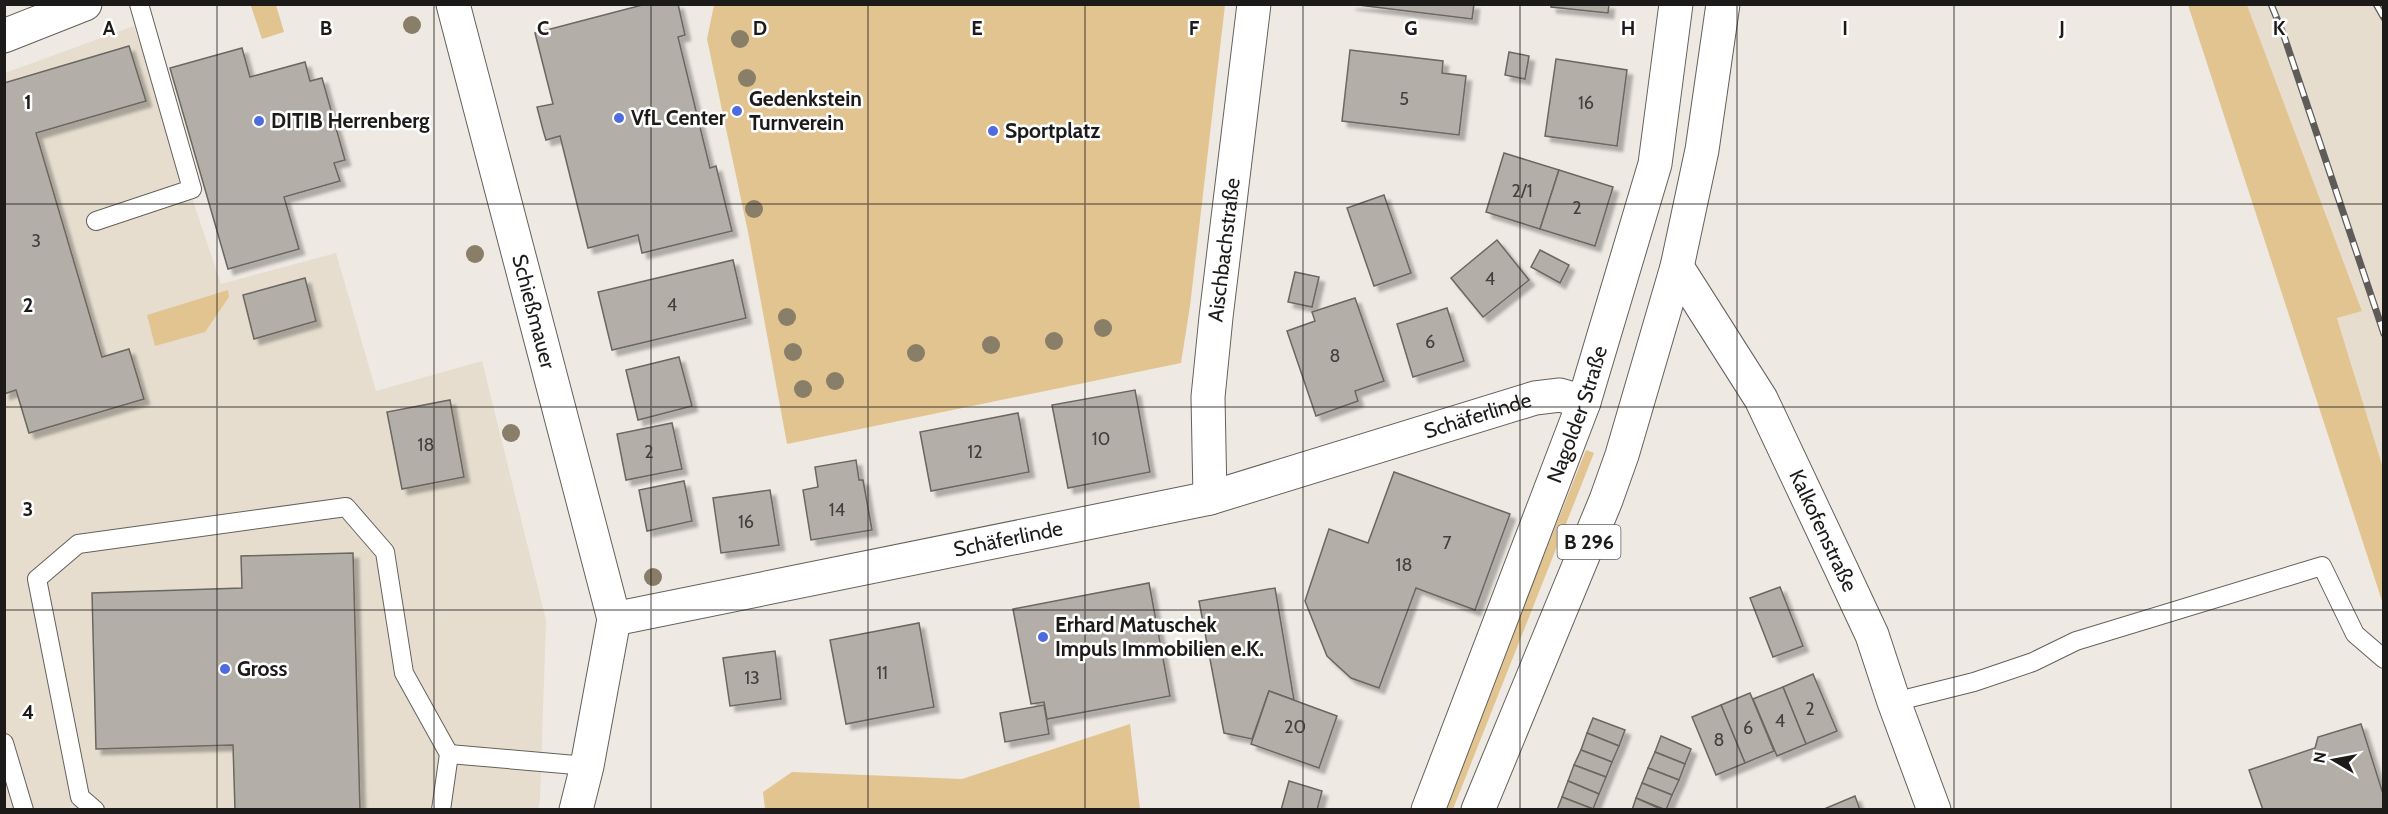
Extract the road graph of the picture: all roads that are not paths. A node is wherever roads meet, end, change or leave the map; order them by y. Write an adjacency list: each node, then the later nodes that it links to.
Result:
1 (86, 4): 7 (street)
2 (139, 4): 8 (lane)
3 (453, 4): 12 (street, Schießmauer)
4 (1254, 4): 11 (street, Aischbachstraße)
5 (1676, 4): 10 (street, Nagolder Straße / B 296)
6 (1723, 4): 9 (street, B 296)
7 (4, 36)
8 (96, 221)
9 (1677, 267): 14 (street, Kalkofenstraße); 23 (street, B 296)
10 (1584, 402): 11 (street, Schäferlinde); 22 (street, Nagolder Straße / B 296)
11 (1210, 498): 12 (street, Schäferlinde)
12 (614, 620): 17 (street)
13 (2384, 659): 14 (lane)
14 (1894, 702): 24 (street, Kalkofenstraße)
15 (4, 743): 18 (lane)
16 (449, 754): 17 (lane); 19 (lane); 20 (lane)
17 (587, 766): 21 (street)
18 (24, 810)
19 (95, 810)
20 (441, 810)
21 (576, 810)
22 (1428, 810)
23 (1478, 810)
24 (1934, 810)

